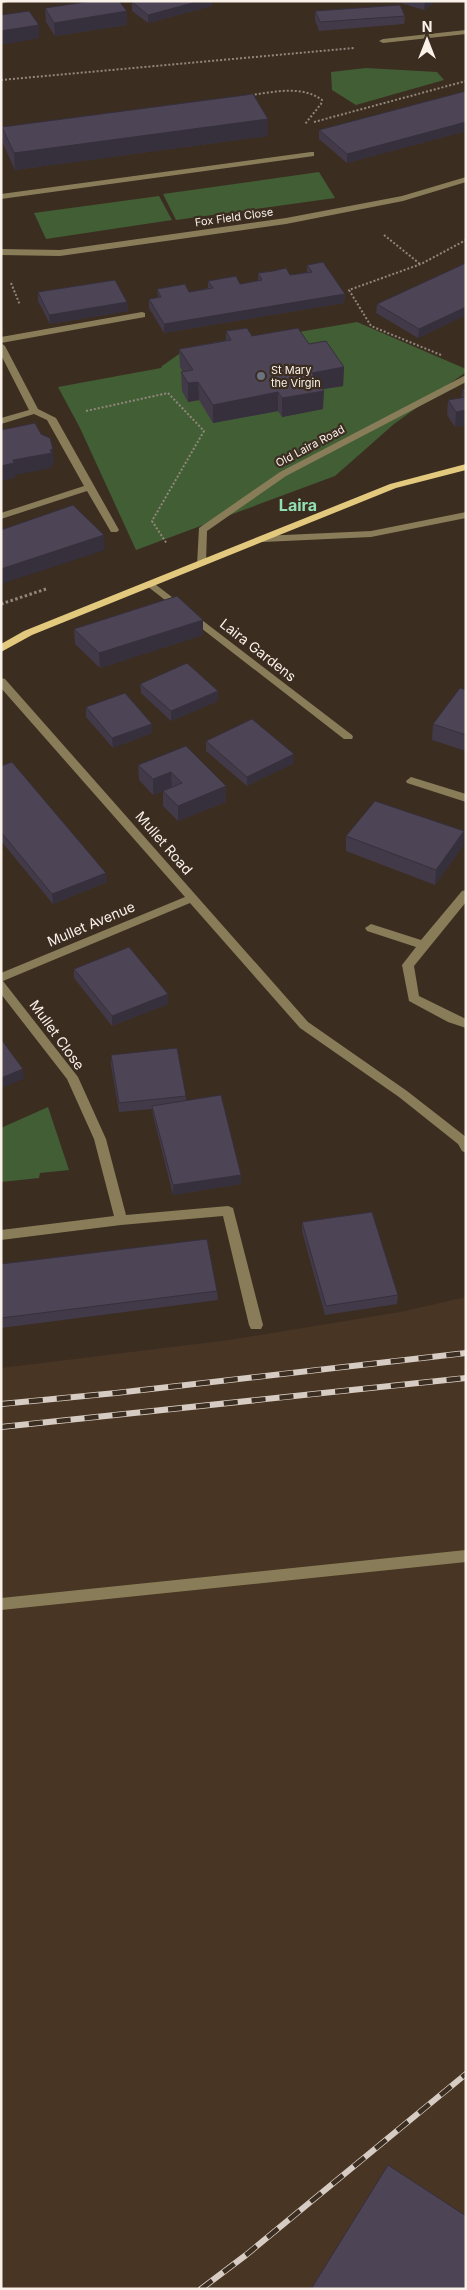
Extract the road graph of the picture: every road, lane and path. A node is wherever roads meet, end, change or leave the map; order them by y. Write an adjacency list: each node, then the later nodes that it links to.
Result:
1 (6, 1): 2 (street)
2 (1, 2)
3 (466, 32): 4 (street)
4 (383, 41): 5 (path)
5 (1, 80)
6 (466, 81): 7 (path)
7 (243, 96)
8 (311, 154): 10 (street)
9 (466, 179): 12 (street, Fox Field Close)
10 (1, 197)
11 (466, 240): 16 (path)
12 (1, 252)
13 (142, 315): 14 (street)
14 (1, 340)
15 (1, 346): 18 (street)
16 (448, 358)
17 (466, 378): 27 (street, Old Laira Road)
18 (34, 411): 19 (street); 20 (street)
19 (51, 418): 22 (street); 28 (path)
20 (1, 421)
21 (466, 467): 26 (main road)
22 (88, 488): 24 (street); 25 (street)
23 (466, 515): 26 (street)
24 (1, 516)
25 (114, 530)
26 (263, 539): 27 (main road)
27 (201, 563): 28 (main road)
28 (184, 570): 29 (main road)
29 (151, 584): 30 (main road); 32 (street, Laira Gardens)
30 (1, 649)
31 (1, 681): 36 (street, Mullet Road)
32 (348, 737)
33 (411, 781): 34 (street)
34 (466, 798)
35 (466, 894): 38 (street)
36 (192, 898): 39 (street, Mullet Avenue); 42 (street, Mullet Road)
37 (372, 928): 38 (street)
38 (422, 946): 41 (street)
39 (1, 978)
40 (1, 985): 43 (street, Mullet Close)
41 (466, 1024)
42 (465, 1143)
43 (121, 1220): 44 (street); 45 (street)
44 (1, 1235)
45 (256, 1325)
46 (466, 1556): 47 (street)
47 (1, 1604)

